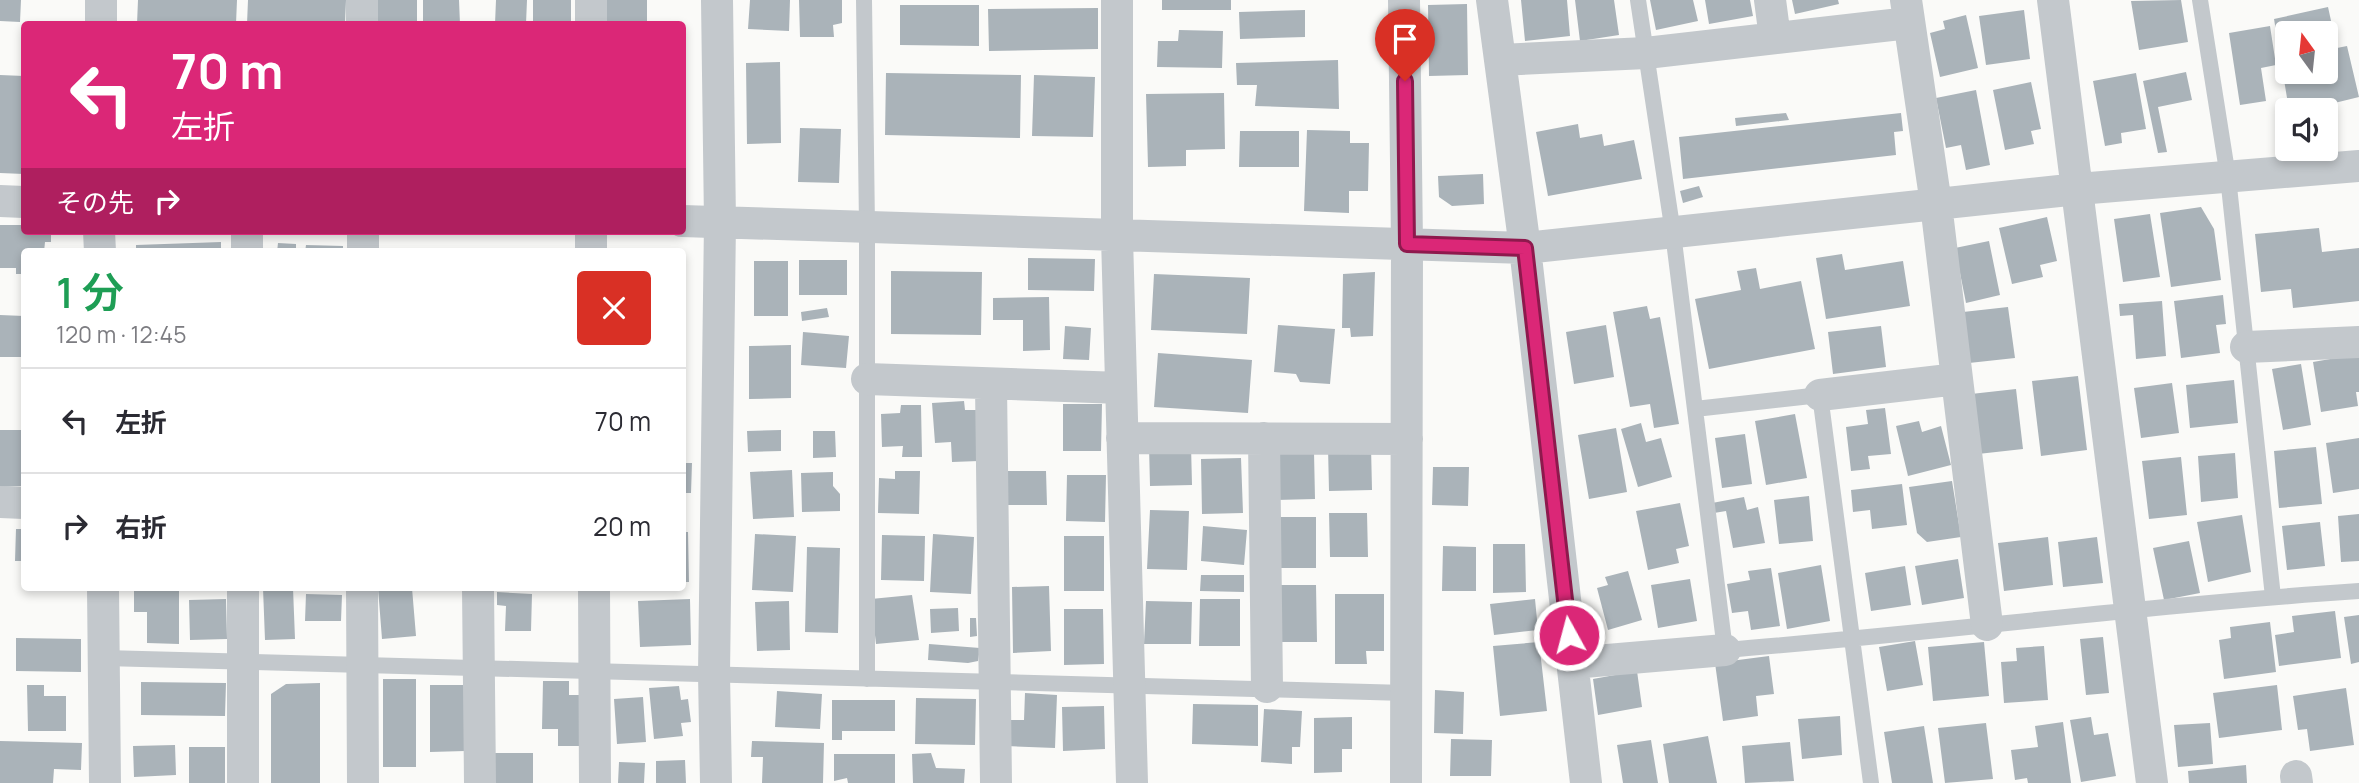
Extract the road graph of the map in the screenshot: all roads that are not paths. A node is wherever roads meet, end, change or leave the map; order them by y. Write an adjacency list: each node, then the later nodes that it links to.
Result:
1 (101, 0): 14 (street)
2 (362, 0): 15 (street)
3 (590, 0): 16 (street)
4 (717, 0): 27 (street)
5 (864, 0): 28 (lane)
6 (1117, 0): 30 (street)
7 (1404, 0): 31 (street)
8 (1492, 0): 19 (street)
9 (1637, 0): 18 (lane)
10 (1770, 0): 17 (street)
11 (2053, 0): 22 (street)
12 (2200, 0): 21 (lane)
13 (1908, 12): 17 (street); 25 (street)
14 (101, 21)
15 (362, 21)
16 (590, 21)
17 (1775, 38): 18 (street)
18 (1646, 53): 19 (street); 29 (lane)
19 (1500, 60): 32 (street)
20 (2359, 166): 21 (street)
21 (2228, 177): 22 (street); 34 (lane)
22 (2078, 189): 25 (street); 53 (street)
23 (0, 201): 24 (street)
24 (21, 202)
25 (1936, 204): 29 (street); 36 (street)
26 (686, 220): 27 (street)
27 (720, 222): 28 (street); 63 (street)
28 (867, 226): 30 (street); 35 (lane)
29 (1673, 233): 32 (street); 40 (lane)
30 (1117, 237): 31 (street); 38 (street)
31 (1407, 244): 32 (street); 43 (street)
32 (1525, 248): 59 (street)
33 (2359, 342): 34 (street)
34 (2246, 347): 52 (lane)
35 (867, 379): 37 (street); 64 (lane)
36 (1957, 379): 39 (street); 54 (street)
37 (991, 385): 38 (street); 65 (street)
38 (1121, 388): 41 (street)
39 (1820, 396): 40 (lane); 55 (lane)
40 (1695, 409): 56 (lane)
41 (1122, 438): 42 (street); 66 (street)
42 (1264, 438): 43 (street); 67 (street)
43 (1407, 439): 68 (street)
44 (0, 502): 45 (street)
45 (21, 503)
46 (103, 591): 57 (street)
47 (243, 591): 58 (street)
48 (362, 591): 60 (street)
49 (478, 591): 61 (street)
50 (594, 591): 62 (street)
51 (2359, 591): 52 (lane)
52 (2273, 597): 53 (lane)
53 (2130, 610): 54 (lane); 80 (street)
54 (1987, 625): 55 (lane)
55 (1851, 640): 56 (lane); 79 (lane)
56 (1725, 650): 59 (street)
57 (104, 658): 58 (lane); 69 (street)
58 (243, 661): 60 (lane); 70 (street)
59 (1573, 663): 78 (street)
60 (362, 664): 61 (lane); 71 (street)
61 (478, 668): 62 (lane); 72 (street)
62 (594, 671): 63 (lane); 73 (street)
63 (714, 674): 64 (lane); 74 (street)
64 (867, 679): 65 (lane)
65 (996, 683): 66 (lane); 75 (street)
66 (1128, 687): 67 (lane); 76 (street)
67 (1267, 687): 68 (lane)
68 (1406, 693): 77 (street)
69 (105, 783)
70 (243, 783)
71 (363, 783)
72 (480, 783)
73 (595, 783)
74 (716, 783)
75 (996, 783)
76 (1132, 783)
77 (1406, 783)
78 (1586, 783)
79 (1871, 783)
80 (2152, 783)

